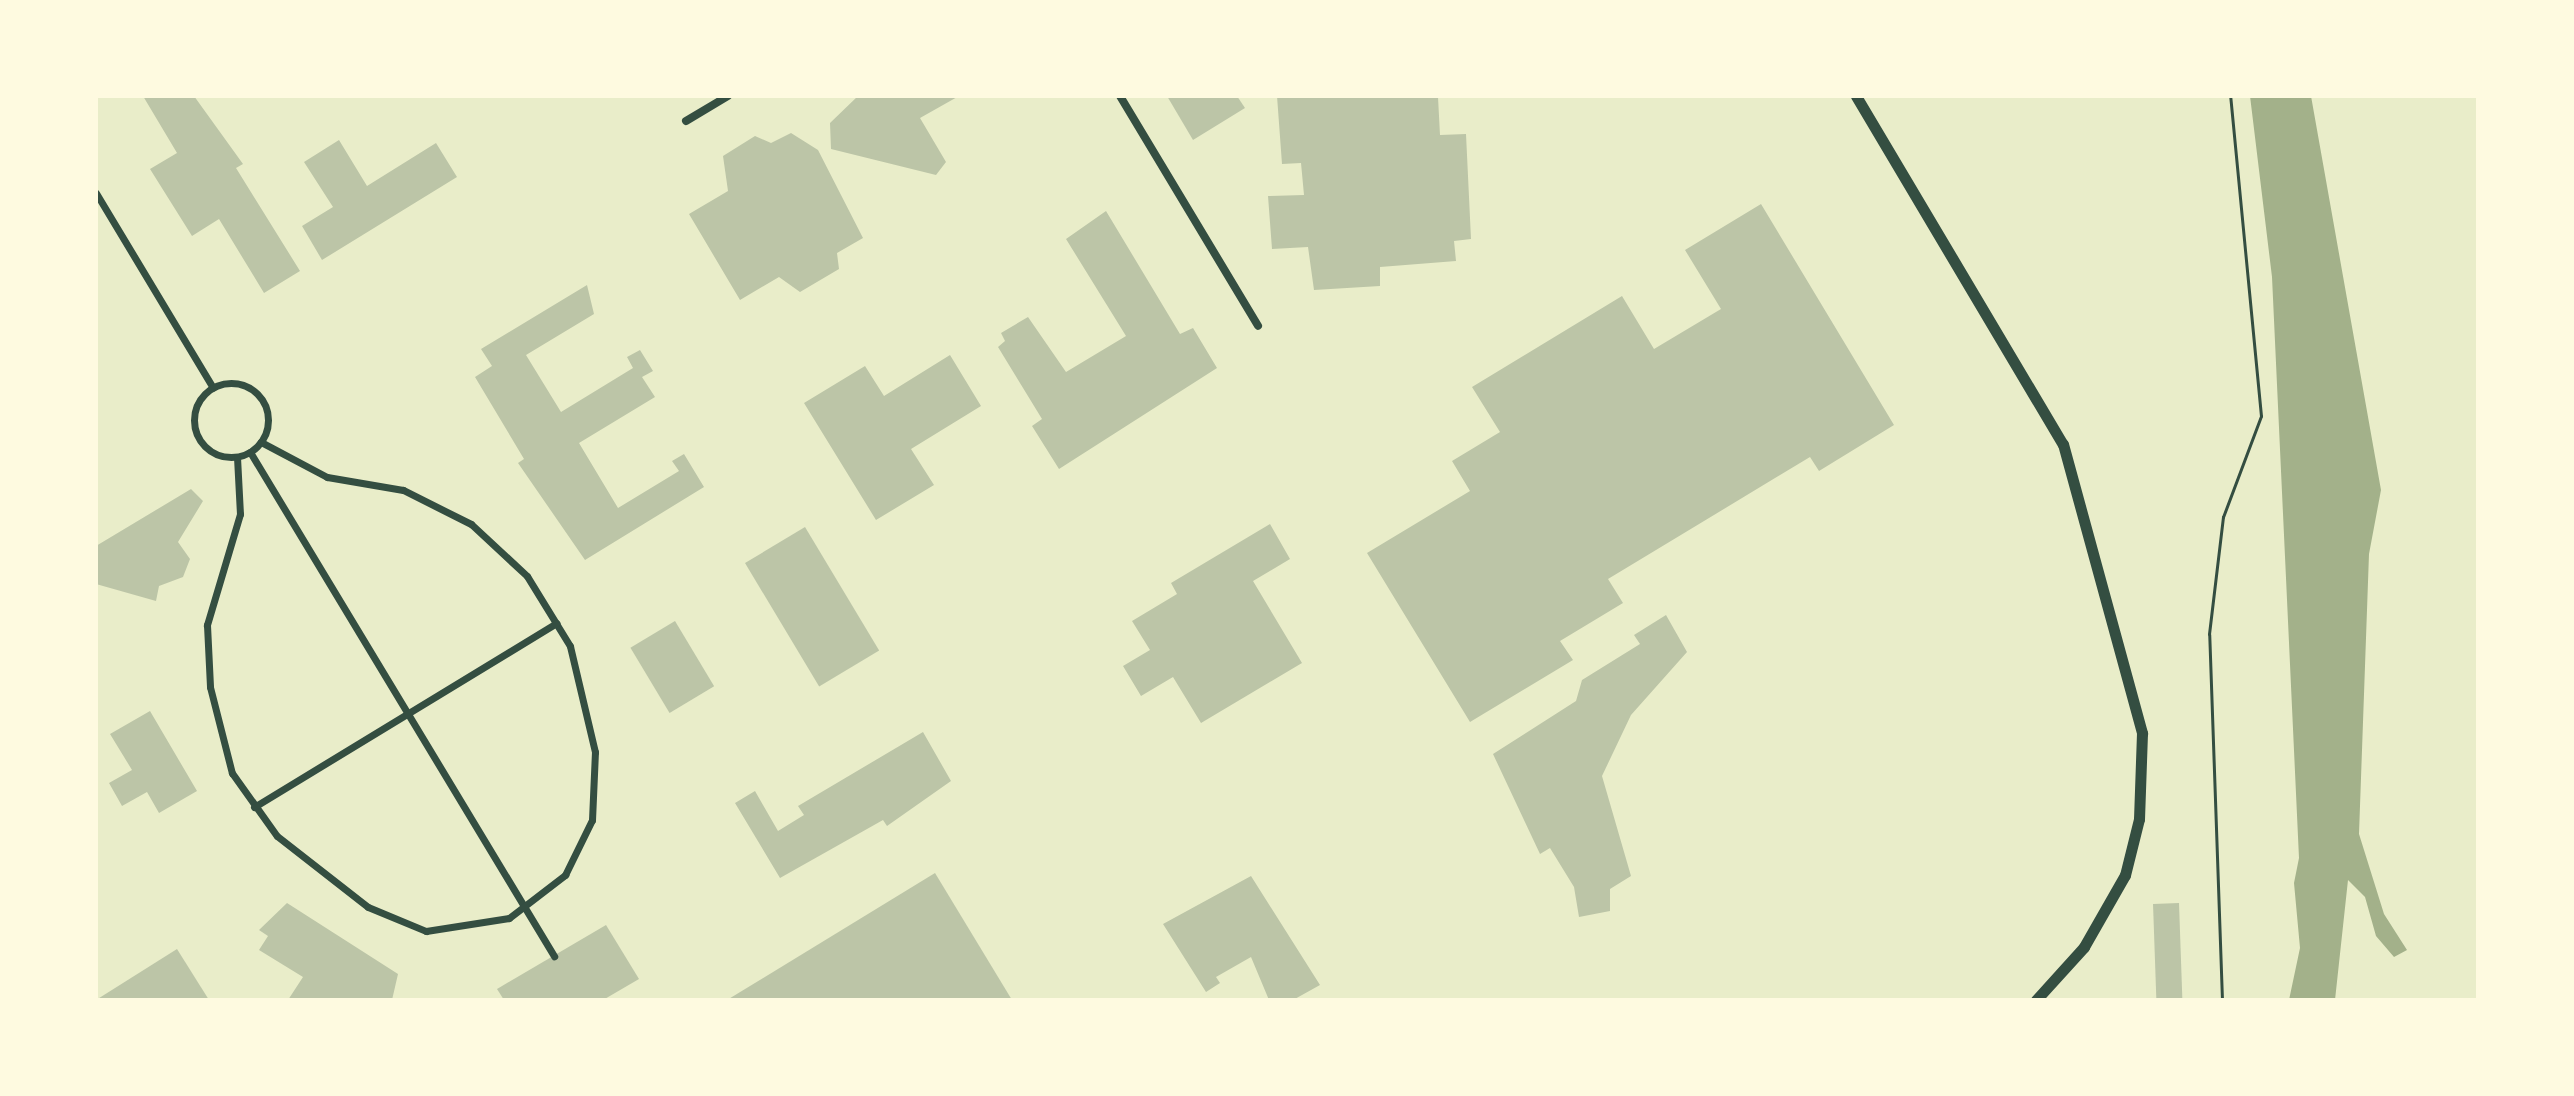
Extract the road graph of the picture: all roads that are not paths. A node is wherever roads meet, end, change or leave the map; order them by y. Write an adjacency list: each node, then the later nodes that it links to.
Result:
1 (728, 96): 4 (street)
2 (1120, 96): 6 (street)
3 (1856, 96): 16 (street)
4 (686, 121)
5 (96, 193): 7 (street)
6 (1258, 326)
7 (213, 388): 8 (street); 10 (street)
8 (261, 442): 9 (street); 11 (street)
9 (250, 452): 10 (street); 12 (street)
10 (237, 457): 13 (street)
11 (557, 623): 12 (street); 14 (street)
12 (408, 713): 13 (street); 14 (street)
13 (254, 807): 14 (street)
14 (521, 902): 15 (street)
15 (554, 956)
16 (2036, 1000)

